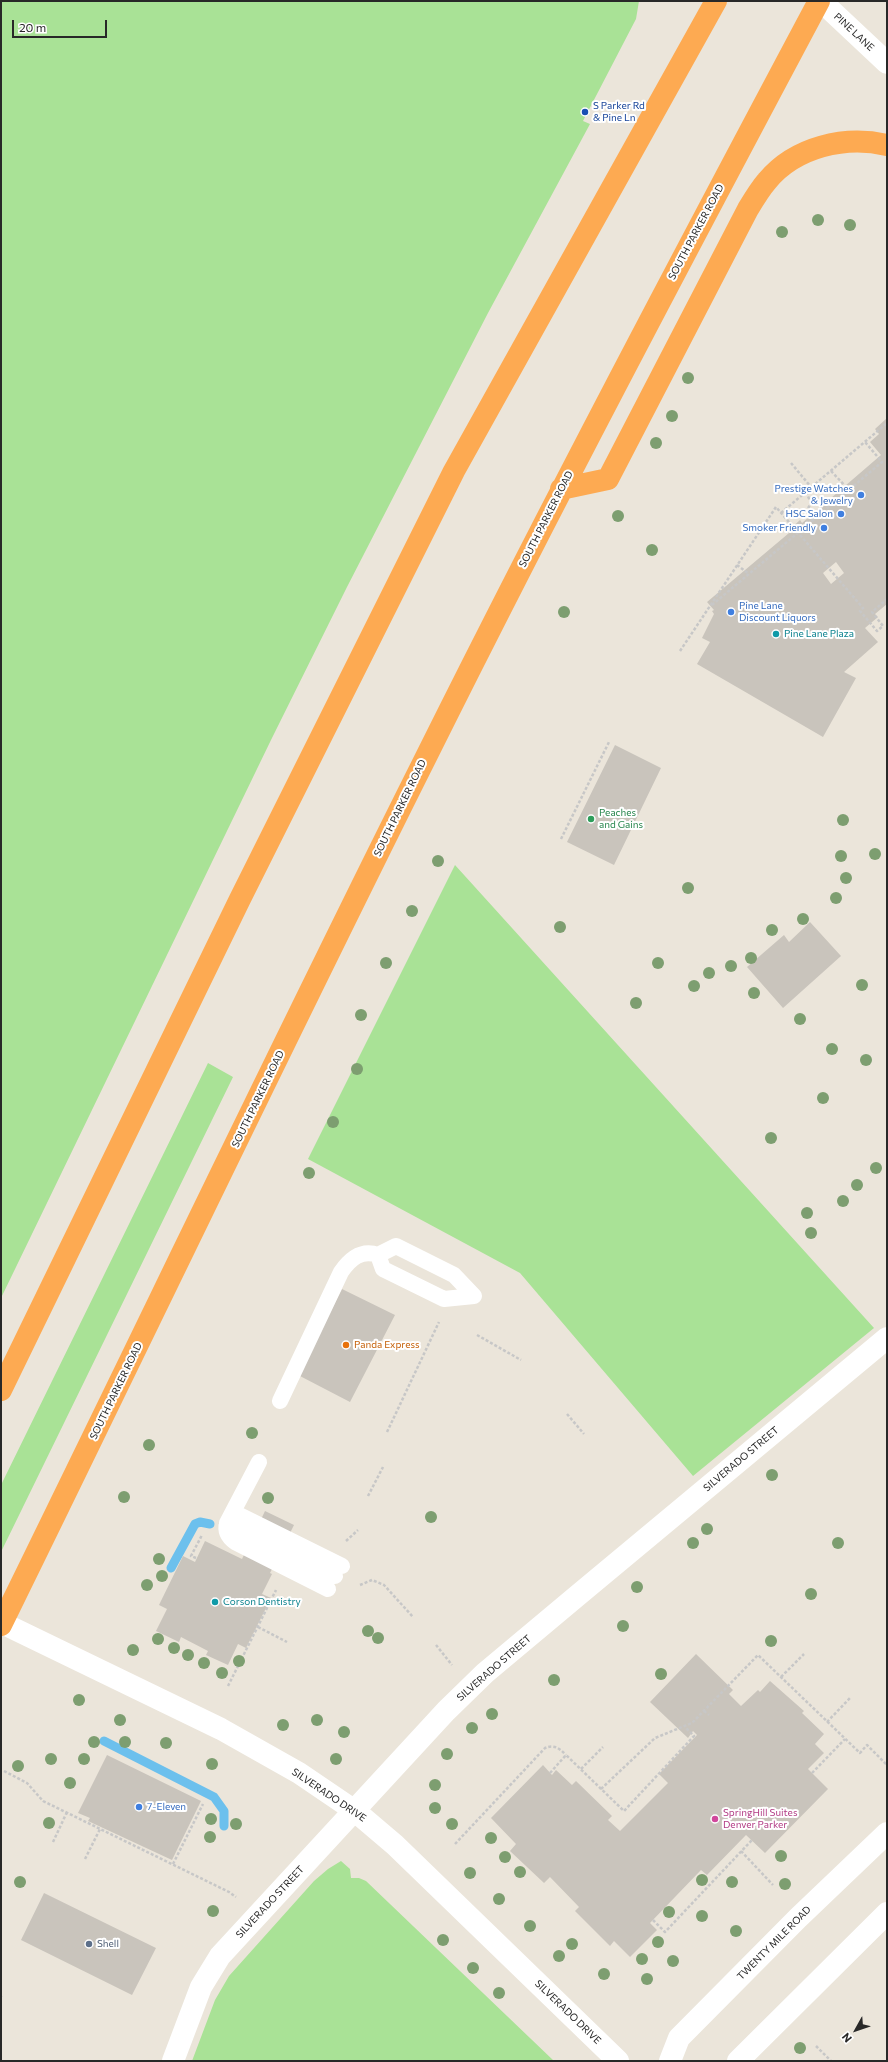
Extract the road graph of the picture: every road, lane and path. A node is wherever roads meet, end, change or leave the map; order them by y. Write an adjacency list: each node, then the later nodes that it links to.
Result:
1 (716, 1): 28 (highway)
2 (820, 1): 3 (street, PINE LANE); 10 (highway, SOUTH PARKER ROAD)
3 (887, 63)
4 (887, 145): 10 (highway)
5 (887, 423): 6 (path)
6 (865, 442): 8 (path); 11 (path)
7 (791, 463): 9 (path)
8 (831, 470): 9 (path); 11 (path)
9 (811, 487): 12 (path)
10 (562, 489): 44 (highway, SOUTH PARKER ROAD)
11 (849, 490): 14 (path)
12 (806, 492): 13 (path); 14 (path)
13 (781, 513): 15 (path); 16 (path)
14 (813, 520): 15 (path)
15 (798, 533): 17 (path); 18 (path)
16 (737, 565): 17 (path); 19 (path)
17 (749, 574): 19 (path)
18 (887, 598)
19 (709, 608): 20 (path)
20 (680, 651)
21 (609, 742): 22 (path)
22 (561, 839)
23 (378, 1255): 23 (lane); 29 (lane)
24 (442, 1316): 31 (path)
25 (477, 1335): 27 (path)
26 (887, 1338): 67 (street, SILVERADO STREET)
27 (521, 1360)
28 (1, 1390)
29 (280, 1401)
30 (567, 1414): 32 (path)
31 (387, 1432)
32 (584, 1434)
33 (259, 1462): 40 (lane)
34 (383, 1467): 35 (path)
35 (368, 1496)
36 (358, 1530): 38 (path)
37 (207, 1537): 39 (path)
38 (344, 1542)
39 (196, 1558)
40 (335, 1577)
41 (358, 1586): 43 (path)
42 (283, 1590): 45 (path)
43 (413, 1617)
44 (2, 1624): 67 (street, SILVERADO DRIVE)
45 (258, 1627): 46 (path); 51 (path)
46 (287, 1642)
47 (436, 1645): 49 (path)
48 (804, 1654): 50 (path)
49 (453, 1668)
50 (781, 1677): 53 (path); 55 (path)
51 (228, 1686)
52 (850, 1698): 55 (path)
53 (704, 1711): 54 (path); 56 (path)
54 (709, 1715)
55 (827, 1722): 57 (path)
56 (685, 1727): 65 (path); 65 (path)
57 (845, 1739): 60 (path); 64 (path)
58 (603, 1747): 61 (path)
59 (566, 1755): 61 (path); 63 (path); 73 (path)
60 (887, 1765)
61 (581, 1769): 65 (path)
62 (4, 1771): 68 (path)
63 (550, 1773)
64 (812, 1773)
65 (601, 1789)
66 (203, 1804): 76 (path)
67 (355, 1811): 82 (street, SILVERADO STREET); 83 (street, SILVERADO DRIVE)
68 (67, 1812): 69 (path); 72 (path)
69 (100, 1829): 75 (path); 76 (path)
70 (887, 1833): 84 (street, TWENTY MILE ROAD)
71 (752, 1840): 74 (path)
72 (52, 1842)
73 (455, 1844)
74 (741, 1851): 77 (path); 80 (path)
75 (85, 1859)
76 (173, 1864): 78 (path)
77 (773, 1885)
78 (238, 1899)
79 (887, 1913): 85 (street)
80 (653, 1920)
81 (816, 2046): 86 (path)
82 (173, 2061)
83 (618, 2061)
84 (670, 2061)
85 (738, 2061)
86 (831, 2061)

